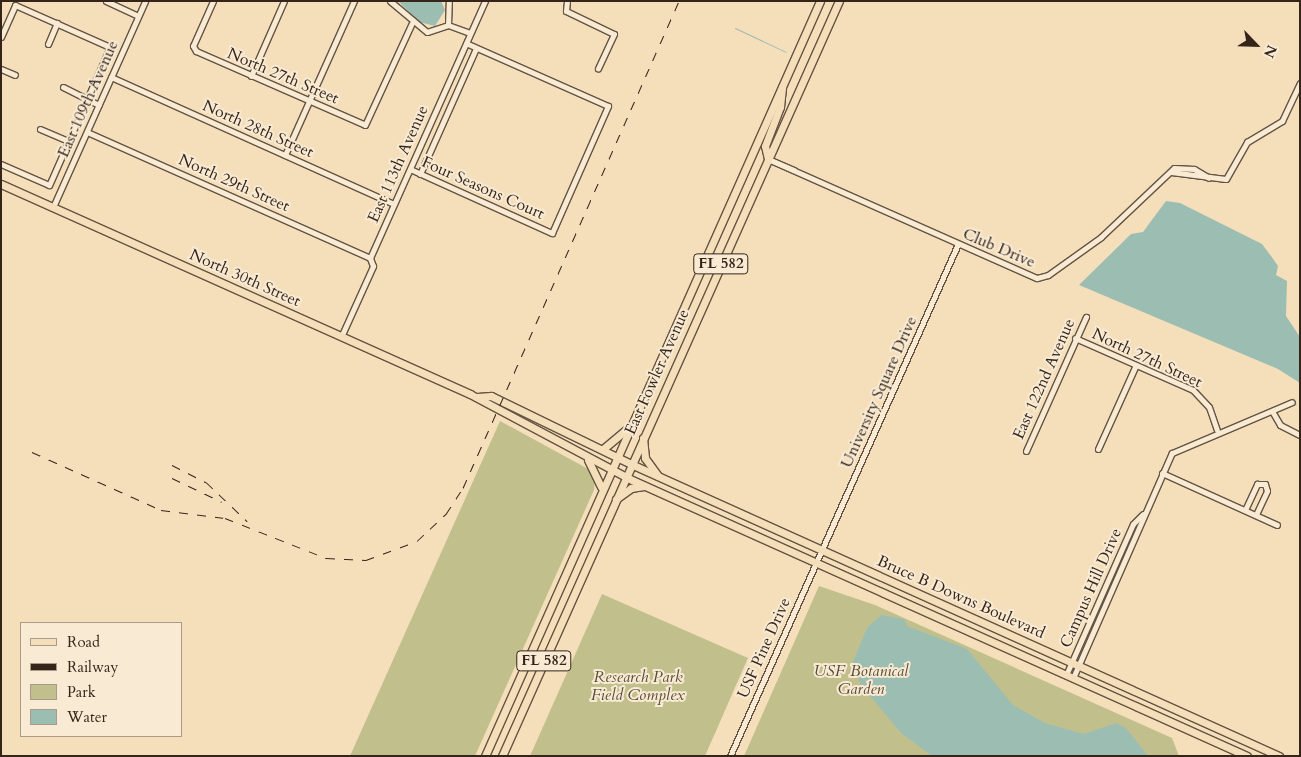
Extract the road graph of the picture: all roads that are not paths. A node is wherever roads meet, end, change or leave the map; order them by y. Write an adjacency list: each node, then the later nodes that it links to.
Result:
1 (106, 1): 12 (street)
2 (145, 1): 12 (street, East 109th Avenue)
3 (213, 1): 24 (street, North 27th Street)
4 (284, 1): 24 (street)
5 (354, 1): 30 (street)
6 (390, 1): 14 (street)
7 (449, 1): 15 (street)
8 (485, 1): 16 (street, East 113th Avenue)
9 (567, 1): 21 (street)
10 (820, 1): 27 (main road, East Fowler Avenue / FL 582)
11 (839, 1): 36 (main road, East Fowler Avenue / FL 582)
12 (138, 16): 25 (street, East 109th Avenue)
13 (57, 23): 17 (street); 19 (street); 29 (street)
14 (412, 23): 15 (street); 30 (street, North 27th Street)
15 (448, 25): 16 (street)
16 (470, 33): 18 (street, East 113th Avenue)
17 (1, 37)
18 (466, 43): 20 (street, Four Seasons Court); 38 (street, East 113th Avenue)
19 (48, 44)
20 (476, 48): 39 (street); 39 (street, Four Seasons Court)
21 (598, 68)
22 (1, 69): 23 (street)
23 (15, 75)
24 (251, 76): 30 (street, North 27th Street)
25 (111, 77): 31 (street, East 109th Avenue); 35 (street, North 28th Street)
26 (1300, 83): 43 (street, Club Drive)
27 (782, 84): 36 (main road); 52 (main road, East Fowler Avenue / FL 582)
28 (63, 87): 29 (street)
29 (86, 100): 31 (street); 34 (street)
30 (310, 101): 35 (street)
31 (99, 105): 33 (street, East 109th Avenue)
32 (40, 129): 34 (street)
33 (87, 132): 42 (street, East 109th Avenue); 44 (street, North 29th Street)
34 (68, 141): 37 (street)
35 (285, 155): 41 (street, North 28th Street)
36 (768, 159): 43 (street, Club Drive); 55 (main road, East Fowler Avenue / FL 582)
37 (1, 164)
38 (410, 169): 39 (street, Four Seasons Court); 41 (street, East 113th Avenue)
39 (420, 174)
40 (1, 184): 42 (main road, North 30th Street)
41 (394, 204): 44 (street, East 113th Avenue)
42 (54, 207): 46 (main road, North 30th Street)
43 (958, 244): 73 (street, University Square Drive)
44 (370, 258): 46 (street, East 113th Avenue)
45 (1086, 317): 47 (street, East 122nd Avenue)
46 (341, 337): 49 (main road, North 30th Street)
47 (1075, 338): 48 (street, North 27th Street); 58 (street, East 122nd Avenue)
48 (1136, 365): 53 (street, North 27th Street); 57 (street)
49 (476, 397): 56 (main road, North 30th Street); 60 (main road, North 30th Street)
50 (1292, 402): 51 (street, Campus Hill Drive)
51 (1272, 411): 53 (street, Campus Hill Drive); 54 (street)
52 (628, 428): 56 (main road); 59 (main road, East Fowler Avenue / FL 582)
53 (1217, 430): 63 (street, Campus Hill Drive)
54 (1300, 435)
55 (643, 438): 61 (main road, East Fowler Avenue / FL 582); 65 (main road)
56 (603, 449): 59 (main road, North 30th Street)
57 (1098, 449)
58 (1026, 451)
59 (616, 456): 61 (main road, North 30th Street); 62 (main road, East Fowler Avenue / FL 582)
60 (586, 457): 62 (main road, North 30th Street); 67 (main road)
61 (631, 464): 64 (main road, East Fowler Avenue / FL 582); 65 (main road, Bruce B Downs Boulevard)
62 (610, 469): 64 (main road, Bruce B Downs Boulevard); 67 (main road, East Fowler Avenue / FL 582)
63 (1162, 473): 69 (street); 70 (street, Campus Hill Drive)
64 (625, 477): 66 (main road, Bruce B Downs Boulevard); 68 (main road, East Fowler Avenue / FL 582)
65 (658, 477): 73 (main road, Bruce B Downs Boulevard)
66 (648, 486): 68 (main road); 74 (main road, Bruce B Downs Boulevard)
67 (601, 489): 79 (main road, East Fowler Avenue / FL 582)
68 (614, 500): 80 (main road, East Fowler Avenue / FL 582)
69 (1245, 510): 71 (street); 71 (street)
70 (1143, 514): 75 (street, Campus Hill Drive); 76 (street, Campus Hill Drive)
71 (1256, 516): 72 (street)
72 (1277, 525)
73 (822, 550): 74 (street, USF Pine Drive); 75 (main road, Bruce B Downs Boulevard)
74 (816, 563): 77 (main road, Bruce B Downs Boulevard); 81 (street, USF Pine Drive)
75 (1071, 662): 76 (main road, Bruce B Downs Boulevard); 77 (street, Campus Hill Drive)
76 (1079, 666): 78 (street, Campus Hill Drive); 83 (main road, Bruce B Downs Boulevard)
77 (1066, 675): 78 (main road, Bruce B Downs Boulevard)
78 (1073, 678): 82 (main road, Bruce B Downs Boulevard)
79 (486, 756)
80 (502, 756)
81 (730, 756)
82 (1247, 756)
83 (1279, 756)

